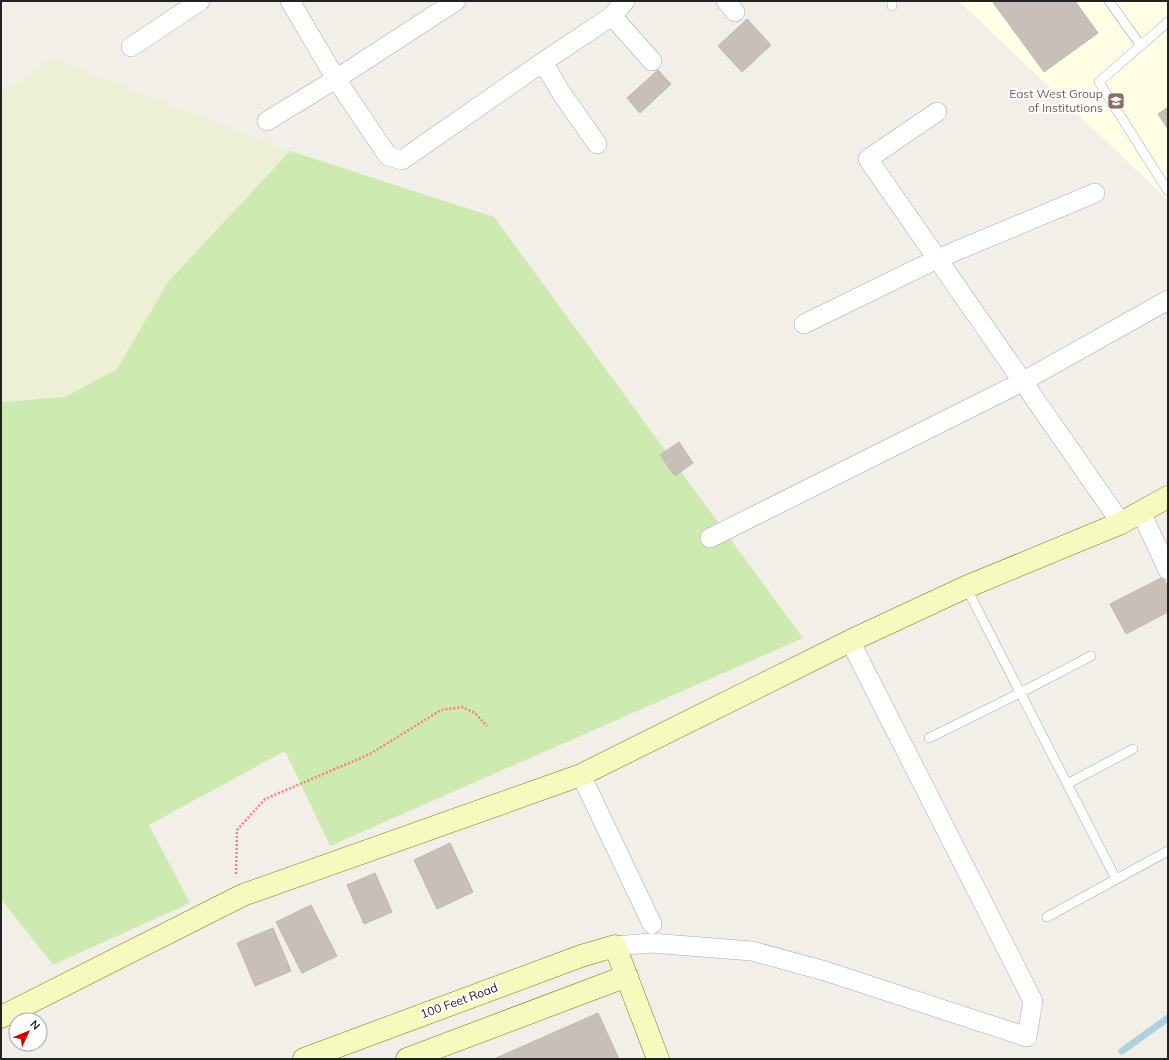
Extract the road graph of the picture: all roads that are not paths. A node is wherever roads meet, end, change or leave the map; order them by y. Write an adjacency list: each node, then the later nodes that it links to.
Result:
1 (200, 1): 9 (street)
2 (290, 1): 12 (street)
3 (456, 1): 12 (street)
4 (625, 1): 6 (street)
5 (1109, 1): 8 (lane)
6 (612, 16): 10 (street); 11 (street)
7 (1168, 22): 8 (lane)
8 (1141, 46): 16 (lane)
9 (131, 47)
10 (652, 61)
11 (543, 62): 12 (street); 15 (street)
12 (336, 79): 14 (street)
13 (937, 112): 18 (street)
14 (267, 121)
15 (597, 144)
16 (1168, 191)
17 (1096, 193): 18 (street)
18 (938, 259): 20 (street); 21 (street)
19 (1168, 300): 21 (street)
20 (804, 324)
21 (1022, 382): 24 (street); 25 (street)
22 (1168, 497): 23 (street)
23 (1141, 512): 24 (street); 26 (street)
24 (1121, 523): 27 (street)
25 (710, 538)
26 (1168, 570)
27 (966, 587): 28 (street); 30 (lane)
28 (850, 641): 33 (street); 39 (street)
29 (1091, 656): 30 (lane)
30 (1020, 693): 31 (lane); 34 (lane)
31 (929, 738)
32 (1133, 749): 34 (lane)
33 (581, 775): 38 (street); 41 (street)
34 (1067, 784): 36 (lane)
35 (1168, 851): 36 (lane)
36 (1116, 879): 37 (lane)
37 (1047, 917)
38 (652, 924)
39 (615, 946): 40 (street); 42 (street, 100 Feet Road)
40 (627, 976): 43 (street); 44 (street)
41 (1, 1017)
42 (304, 1059)
43 (407, 1059)
44 (658, 1059)

